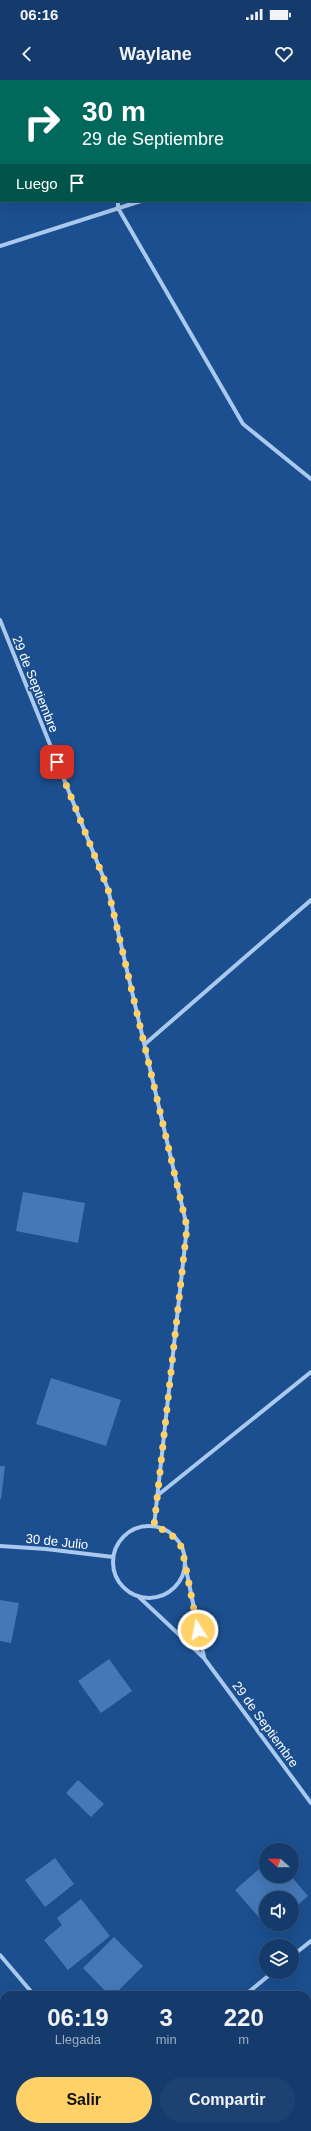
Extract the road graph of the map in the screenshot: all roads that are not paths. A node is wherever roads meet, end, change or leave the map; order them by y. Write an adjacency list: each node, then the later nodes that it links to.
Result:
1 (118, 202): 3 (street)
2 (138, 202): 3 (street)
3 (118, 208): 4 (street); 5 (street)
4 (0, 246)
5 (311, 479)
6 (0, 620): 8 (street, 29 de Septiembre)
7 (311, 900): 8 (street)
8 (145, 1044): 10 (street, 29 de Septiembre)
9 (311, 1372): 10 (street)
10 (158, 1495): 11 (street, 29 de Septiembre)
11 (154, 1526): 13 (street); 14 (street)
12 (0, 1546): 13 (street, 30 de Julio)
13 (113, 1557): 15 (street)
14 (184, 1560): 15 (street); 16 (street)
15 (139, 1597): 16 (street)
16 (204, 1658): 17 (street, 29 de Septiembre)
17 (311, 1803)
18 (311, 1940): 19 (street)
19 (299, 1950)
20 (0, 1955): 22 (street)
21 (264, 1979): 23 (street)
22 (31, 1991)
23 (249, 1991)

